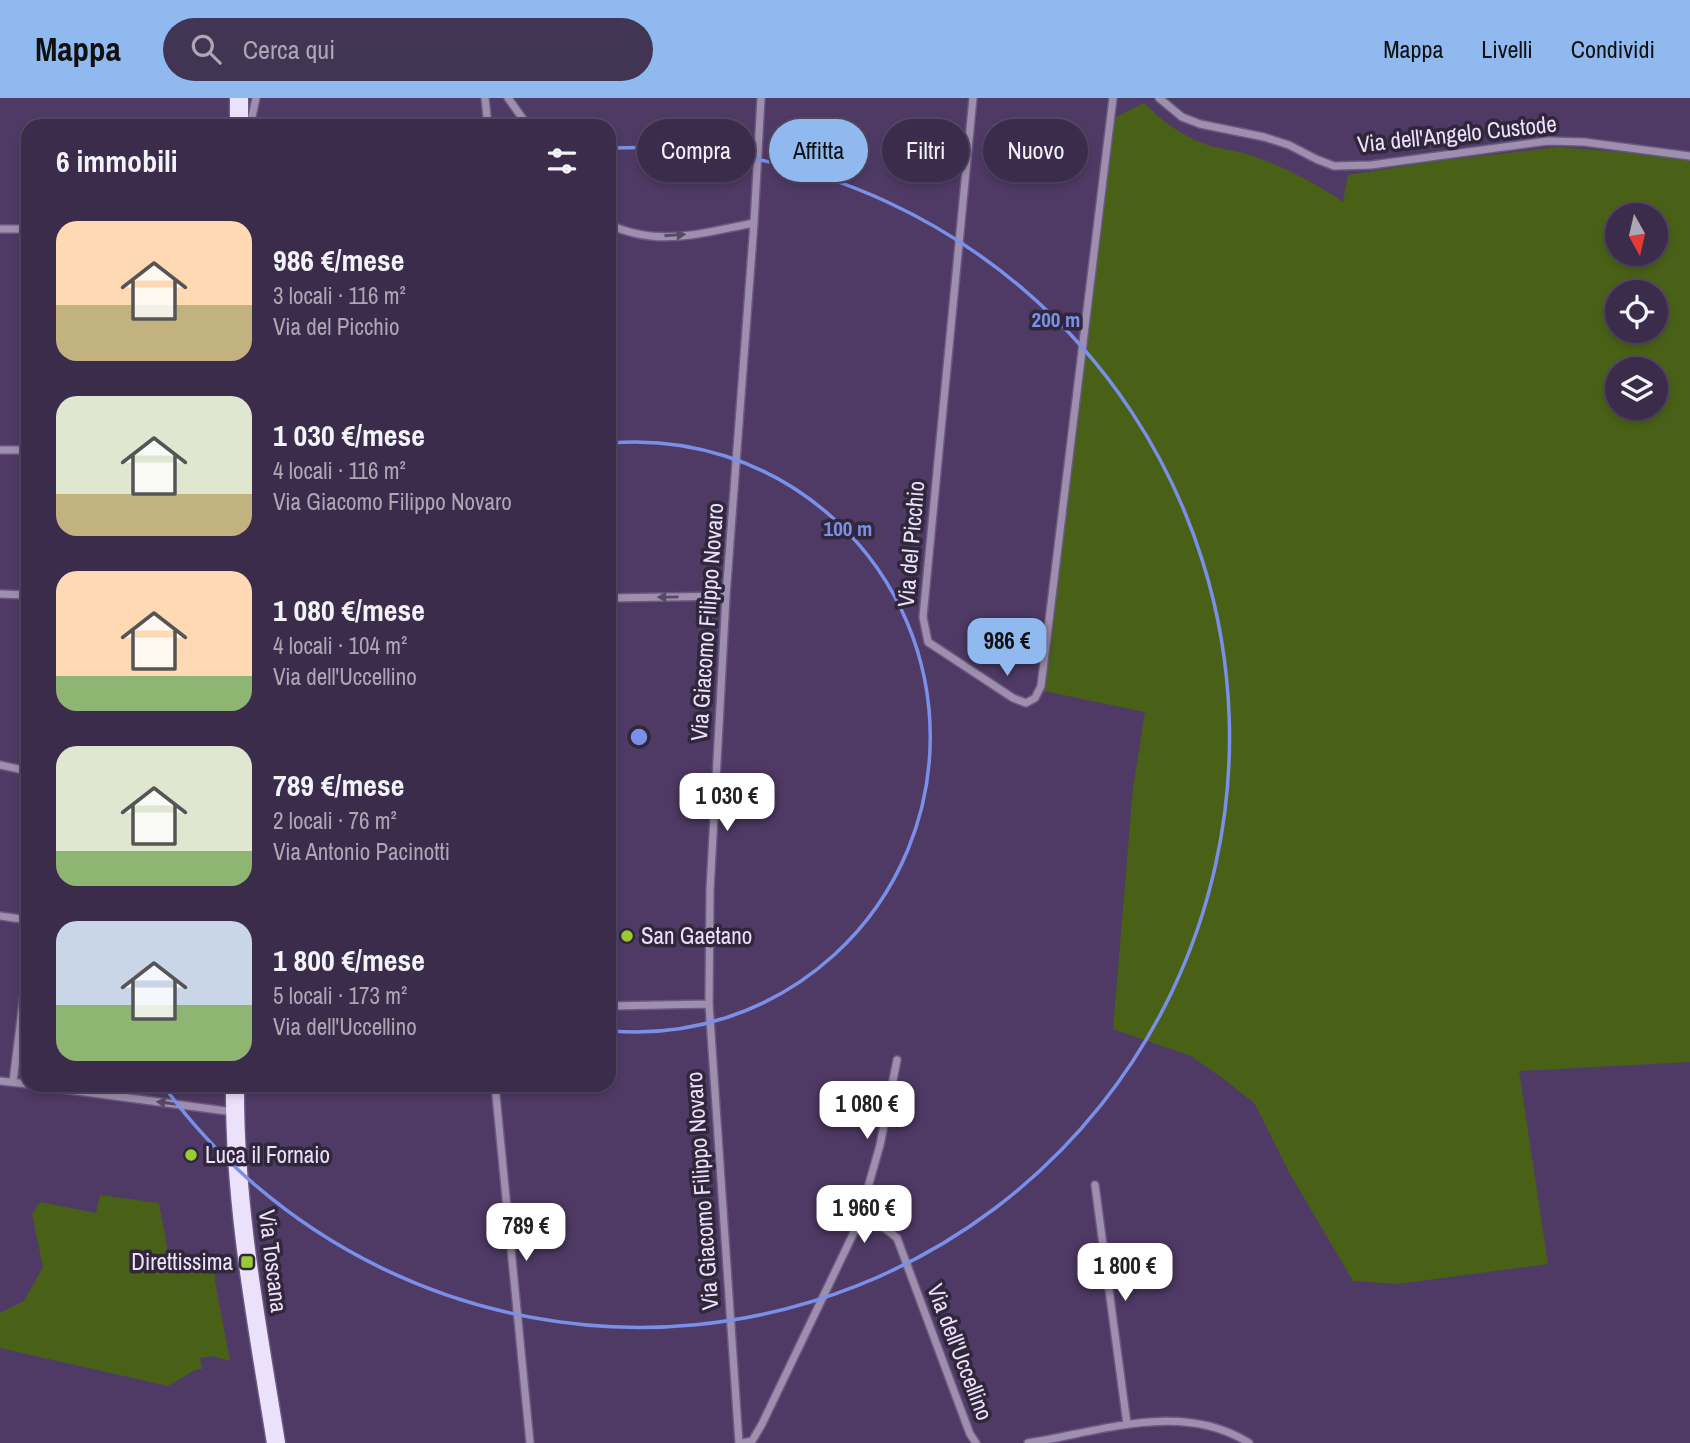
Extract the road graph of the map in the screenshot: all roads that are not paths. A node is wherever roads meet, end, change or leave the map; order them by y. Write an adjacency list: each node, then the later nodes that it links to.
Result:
1 (239, 98): 9 (main road)
2 (256, 98): 10 (street)
3 (485, 98): 11 (street)
4 (508, 98): 12 (street)
5 (761, 98): 14 (street, Via Giacomo Filippo Novaro)
6 (973, 98): 7 (street, Via del Picchio)
7 (1114, 98)
8 (1159, 98): 13 (street, Via dell'Angelo Custode)
9 (239, 119)
10 (252, 119)
11 (487, 119)
12 (523, 119)
13 (1690, 156)
14 (754, 223): 15 (street, one-way to 14); 22 (street, Via Giacomo Filippo Novaro)
15 (616, 227)
16 (0, 229): 17 (street)
17 (21, 229)
18 (0, 450): 19 (street)
19 (21, 450)
20 (0, 594): 21 (street)
21 (21, 595)
22 (726, 596): 23 (street, one-way to 23); 28 (street, Via Giacomo Filippo Novaro)
23 (616, 598)
24 (0, 765): 25 (street)
25 (21, 770)
26 (0, 916): 27 (street)
27 (21, 919)
28 (709, 1004): 29 (street); 45 (street, Via Giacomo Filippo Novaro)
29 (616, 1006)
30 (21, 1018): 33 (street)
31 (897, 1060): 40 (street)
32 (0, 1081): 33 (street)
33 (13, 1082): 34 (street)
34 (21, 1083)
35 (83, 1092): 38 (street, one-way to 35)
36 (235, 1092): 38 (main road, Via Toscana)
37 (496, 1092): 44 (street)
38 (235, 1112): 43 (main road, Via Toscana)
39 (1095, 1185): 41 (street)
40 (857, 1226): 45 (street); 46 (street, Via dell'Uccellino)
41 (1127, 1424): 42 (street); 48 (street)
42 (1048, 1441): 47 (street)
43 (275, 1443)
44 (530, 1443)
45 (741, 1443)
46 (976, 1443)
47 (1028, 1443)
48 (1249, 1443)

